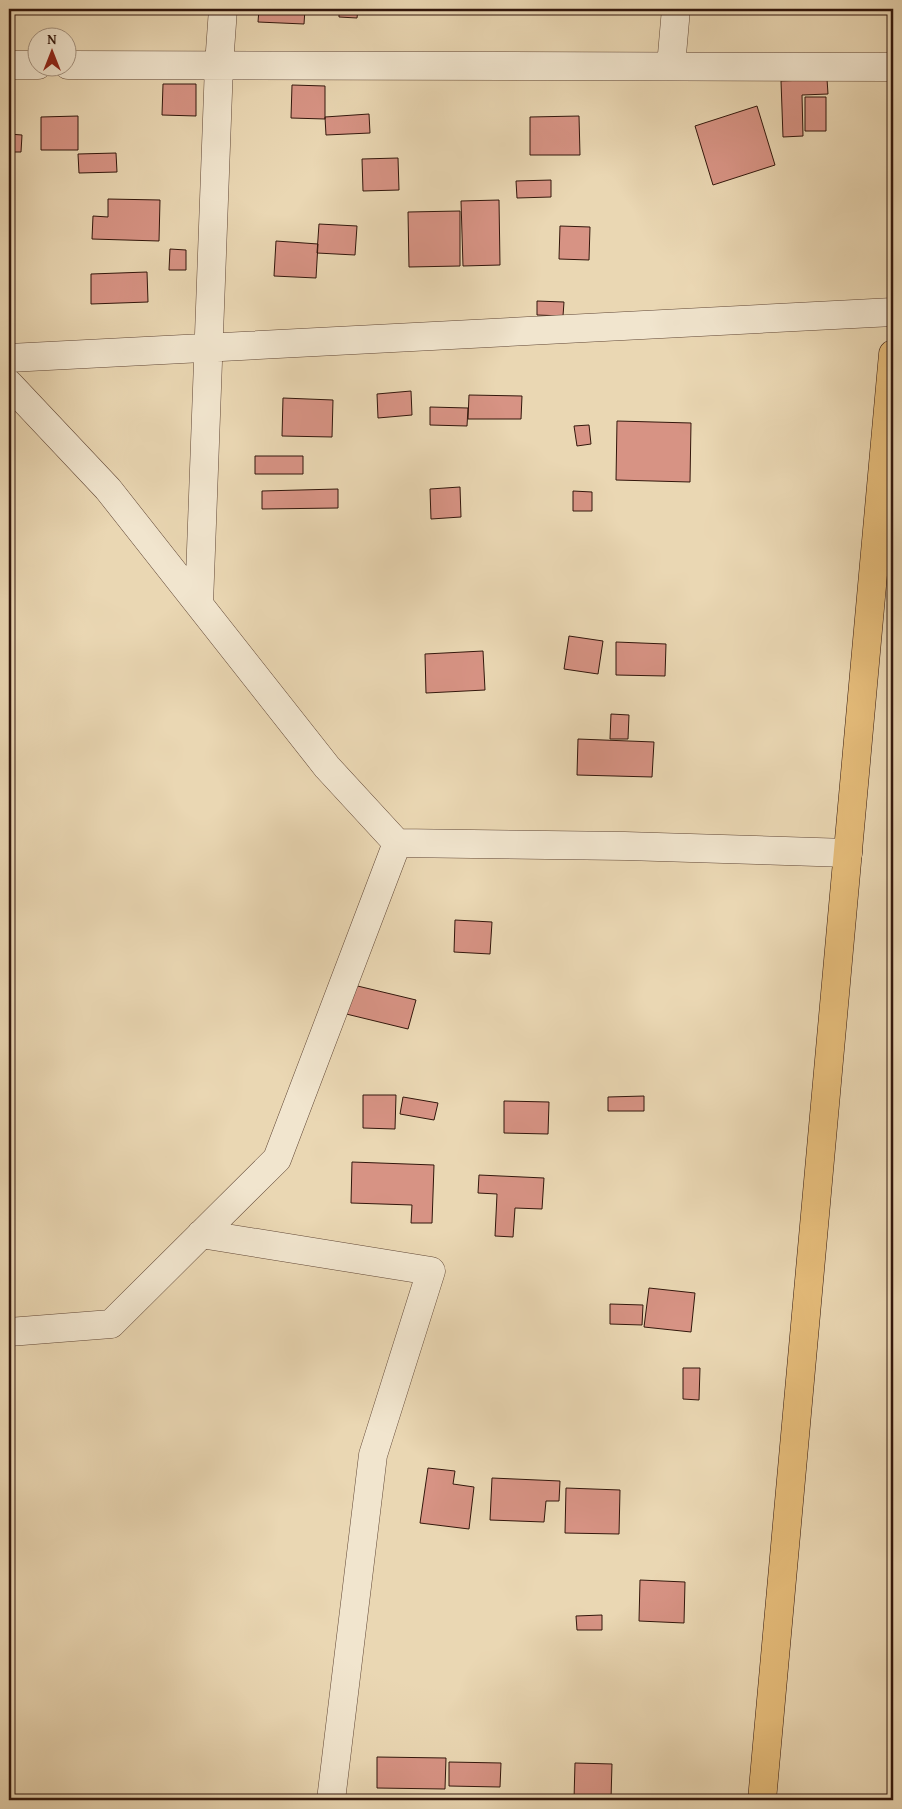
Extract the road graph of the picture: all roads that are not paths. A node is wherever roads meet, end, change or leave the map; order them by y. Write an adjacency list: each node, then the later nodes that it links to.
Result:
1 (223, 9): 6 (street)
2 (676, 9): 7 (street)
3 (9, 65): 4 (street)
4 (28, 65)
5 (78, 65): 6 (street)
6 (219, 65): 7 (street); 10 (street)
7 (671, 66): 8 (street)
8 (893, 67)
9 (893, 312): 10 (street)
10 (208, 348): 12 (street); 14 (street)
11 (893, 354): 16 (main road)
12 (9, 358)
13 (9, 384): 14 (street)
14 (199, 604): 15 (street)
15 (397, 843): 16 (street); 17 (street)
16 (848, 853): 20 (main road)
17 (201, 1234): 18 (street); 19 (street)
18 (9, 1332)
19 (331, 1800)
20 (762, 1800)

